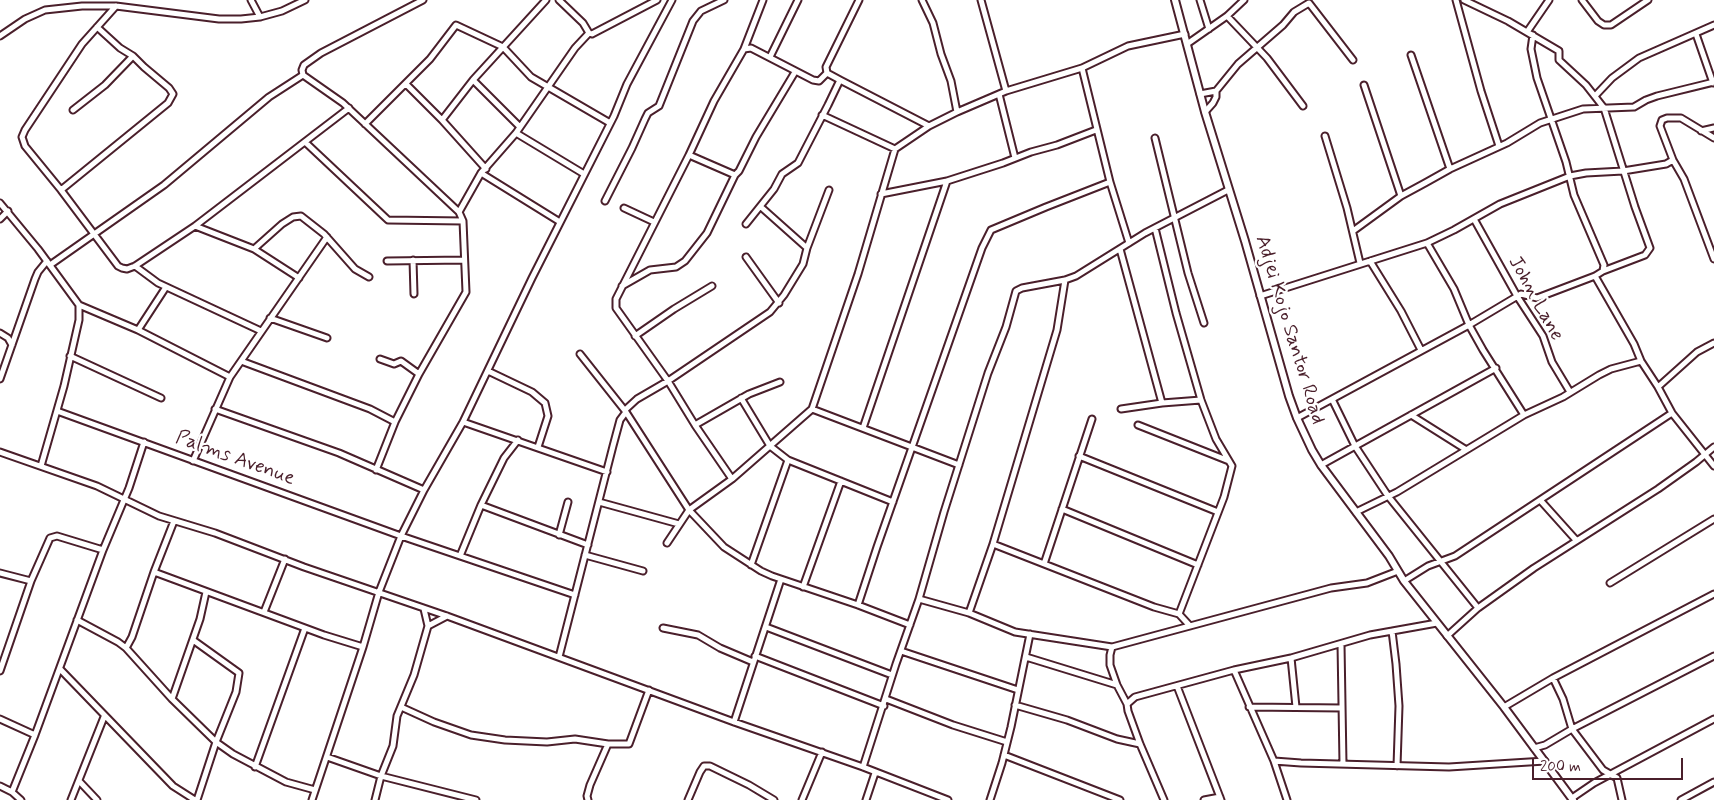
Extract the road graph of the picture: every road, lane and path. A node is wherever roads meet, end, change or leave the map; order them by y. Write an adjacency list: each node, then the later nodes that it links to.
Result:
1 (251, 0): 25 (street)
2 (306, 0): 25 (street)
3 (423, 0): 46 (street)
4 (546, 0): 36 (street)
5 (559, 0): 30 (street)
6 (657, 0): 30 (street)
7 (672, 0): 67 (street)
8 (724, 0): 97 (street)
9 (763, 0): 38 (street)
10 (798, 0): 41 (street)
11 (860, 0): 45 (street)
12 (922, 0): 62 (street)
13 (981, 0): 53 (street)
14 (1175, 0): 31 (street, Adjei Kojo Santor Road)
15 (1200, 0): 28 (street)
16 (1244, 0): 24 (street)
17 (1456, 0): 79 (street)
18 (1464, 0): 29 (street)
19 (1549, 0): 29 (street)
20 (1582, 0): 21 (street)
21 (1646, 0)
22 (1311, 2): 37 (street); 42 (street)
23 (116, 6): 25 (street); 27 (street); 34 (street)
24 (1227, 16): 28 (street); 37 (street)
25 (260, 17)
26 (1714, 25): 32 (street)
27 (97, 27): 40 (street); 92 (street)
28 (1209, 29): 35 (street)
29 (1527, 32): 33 (street)
30 (588, 33): 52 (street)
31 (1185, 34): 35 (street, Adjei Kojo Santor Road); 43 (street)
32 (1696, 34): 49 (street); 57 (street)
33 (1534, 35): 57 (street); 66 (street)
34 (0, 36)
35 (1187, 44): 56 (street, Adjei Kojo Santor Road)
36 (503, 47): 47 (street); 50 (street); 52 (street)
37 (1256, 47): 54 (street); 58 (street)
38 (744, 49): 41 (street); 81 (street)
39 (1411, 55): 84 (street)
40 (133, 56): 61 (street); 92 (street)
41 (770, 57): 44 (street)
42 (1353, 60)
43 (1082, 68): 53 (street); 72 (street)
44 (796, 72): 45 (street); 88 (street)
45 (827, 74): 48 (street)
46 (303, 75): 59 (street); 113 (street)
47 (473, 80): 65 (street); 70 (street)
48 (840, 80): 64 (street); 69 (street)
49 (1714, 82): 60 (street)
50 (406, 84): 65 (street); 68 (street)
51 (1364, 86): 96 (street)
52 (547, 87): 67 (street); 70 (street)
53 (1006, 91): 55 (street)
54 (1216, 91): 56 (street); 63 (street)
55 (1000, 94): 62 (street); 82 (street)
56 (1200, 94): 63 (street, Adjei Kojo Santor Road)
57 (1595, 96): 60 (street)
58 (1303, 106)
59 (348, 108): 68 (street); 78 (street)
60 (1604, 108): 66 (street); 86 (street)
61 (73, 110)
62 (957, 112): 69 (street)
63 (1205, 112): 94 (street, Adjei Kojo Santor Road)
64 (822, 115): 80 (street); 99 (street)
65 (442, 120): 85 (street)
66 (1550, 120): 79 (street); 89 (street)
67 (610, 122): 87 (street)
68 (365, 124): 102 (street)
69 (929, 126): 80 (street)
70 (520, 127): 74 (street)
71 (1714, 128): 73 (street)
72 (1096, 130): 82 (street); 91 (street)
73 (1701, 131): 77 (street); 83 (street)
74 (516, 133): 85 (street); 87 (street)
75 (1324, 136): 112 (street)
76 (1156, 138): 103 (street)
77 (1714, 138)
78 (305, 142): 106 (street); 110 (street)
79 (1499, 146): 84 (street)
80 (895, 149): 95 (street)
81 (689, 156): 88 (street); 108 (street)
82 (1015, 158): 90 (street)
83 (1673, 160): 86 (street); 121 (street)
84 (1450, 169): 96 (street)
85 (484, 171): 102 (street); 107 (street)
86 (1623, 171): 89 (street); 129 (street)
87 (584, 174): 107 (street)
88 (735, 175): 136 (street)
89 (1570, 176): 105 (street); 129 (street)
90 (946, 181): 95 (street); 186 (street)
91 (1110, 182): 115 (street); 190 (street)
92 (61, 190): 113 (street)
93 (829, 190): 117 (street)
94 (1228, 190): 103 (street); 138 (street, Adjei Kojo Santor Road)
95 (881, 194): 173 (street)
96 (1401, 196): 112 (street)
97 (605, 201)
98 (0, 203): 101 (street)
99 (761, 207): 109 (street); 117 (street)
100 (624, 208): 108 (street)
101 (8, 211): 104 (street); 126 (street)
102 (459, 212): 106 (street)
103 (1174, 218): 111 (street); 143 (street)
104 (0, 219)
105 (1474, 220): 116 (street); 139 (street, John Lane)
106 (463, 221): 123 (street)
107 (560, 222): 159 (street)
108 (654, 222): 136 (street)
109 (746, 224)
110 (195, 226): 118 (street); 128 (street)
111 (1156, 228): 115 (street); 170 (street)
112 (1353, 231): 127 (street)
113 (94, 233): 126 (street); 128 (street)
114 (327, 237): 118 (street); 131 (street); 132 (street)
115 (1129, 242): 119 (street)
116 (1427, 243): 125 (street); 144 (street)
117 (807, 248): 140 (street)
118 (254, 249): 132 (street)
119 (1120, 249): 133 (street); 171 (street)
120 (746, 257): 140 (street)
121 (1714, 259)
122 (413, 260): 123 (street); 124 (street); 137 (street)
123 (464, 260): 160 (street)
124 (387, 261)
125 (1370, 261): 127 (street); 152 (street)
126 (49, 263): 141 (street); 151 (street)
127 (1360, 263): 138 (street)
128 (135, 266): 134 (street)
129 (1603, 271): 130 (street)
130 (1595, 276): 139 (street); 157 (street)
131 (369, 277)
132 (299, 278): 142 (street)
133 (1065, 280): 201 (street); 228 (street)
134 (166, 286): 145 (street); 146 (street)
135 (712, 286): 148 (street)
136 (622, 287): 148 (street)
137 (414, 294)
138 (1260, 296): 180 (street, Adjei Kojo Santor Road)
139 (1517, 296): 144 (street); 166 (street, John Lane)
140 (779, 302): 163 (street)
141 (79, 305): 145 (street); 154 (street)
142 (270, 318): 146 (street); 149 (street)
143 (1204, 323)
144 (1469, 325): 152 (street); 158 (street)
145 (138, 330): 161 (street)
146 (261, 331): 156 (street)
147 (0, 333): 151 (street)
148 (635, 336): 163 (street)
149 (326, 338)
150 (1714, 343): 165 (street)
151 (12, 345): 162 (street)
152 (1421, 350): 169 (street)
153 (580, 354): 176 (street)
154 (70, 356): 167 (street); 175 (street)
155 (380, 359): 160 (street)
156 (241, 361): 161 (street); 182 (street)
157 (1641, 361): 165 (street); 166 (street)
158 (1496, 368): 178 (street); 179 (street)
159 (488, 370): 183 (street); 192 (street)
160 (419, 374): 182 (street)
161 (230, 377): 172 (street)
162 (0, 379)
163 (668, 381): 176 (street); 184 (street)
164 (780, 382): 168 (street)
165 (1658, 387): 177 (street)
166 (1570, 392): 179 (street)
167 (161, 398)
168 (741, 398): 184 (street); 189 (street)
169 (1332, 399): 180 (street); 191 (street)
170 (1201, 400): 171 (street); 200 (street)
171 (1162, 402): 174 (street)
172 (215, 409): 199 (street); 205 (street)
173 (812, 409): 186 (street); 189 (street)
174 (1121, 409)
175 (57, 411): 188 (street, Palms Avenue); 203 (street)
176 (626, 412): 206 (street); 218 (street)
177 (1672, 413): 196 (street); 212 (street)
178 (1411, 415): 191 (street); 194 (street)
179 (1524, 415): 194 (street)
180 (1297, 418): 202 (street, Adjei Kojo Santor Road)
181 (1092, 419): 197 (street)
182 (395, 422): 205 (street)
183 (463, 422): 187 (street); 209 (street)
184 (695, 424): 207 (street)
185 (1138, 425): 200 (street)
186 (863, 428): 190 (street)
187 (518, 440): 192 (street); 216 (street)
188 (144, 442): 199 (street, Palms Avenue); 211 (street)
189 (770, 446): 198 (street); 207 (street)
190 (913, 446): 201 (street); 215 (street)
191 (1355, 446): 202 (street); 210 (street)
192 (538, 447): 206 (street)
193 (1714, 447): 196 (street)
194 (1465, 449): 210 (street)
195 (0, 452): 203 (street)
196 (1704, 454): 204 (street); 226 (street)
197 (1079, 456): 217 (street); 219 (street)
198 (788, 460): 208 (street); 236 (street)
199 (193, 461): 225 (street, Palms Avenue)
200 (1230, 461): 219 (street)
201 (959, 465): 251 (street)
202 (1321, 465): 220 (street, Adjei Kojo Santor Road)
203 (41, 466): 211 (street)
204 (1714, 466)
205 (376, 470): 209 (street)
206 (607, 472): 214 (street)
207 (732, 479): 218 (street)
208 (841, 481): 215 (street); 246 (street)
209 (424, 490): 225 (street)
210 (1388, 496): 220 (street); 234 (street)
211 (124, 500): 222 (street); 230 (street)
212 (1541, 500): 226 (street); 234 (street)
213 (568, 502): 224 (street)
214 (599, 502): 223 (street); 229 (street)
215 (893, 502): 252 (street)
216 (481, 505): 224 (street); 232 (street)
217 (1062, 509): 235 (street); 237 (street)
218 (689, 510): 223 (street); 236 (street)
219 (1218, 512): 237 (street)
220 (1356, 512): 239 (street, Adjei Kojo Santor Road)
221 (1714, 519): 245 (street)
222 (174, 521): 233 (street); 240 (street)
223 (679, 524): 227 (street)
224 (559, 535): 229 (street)
225 (402, 536): 232 (street, Palms Avenue); 248 (street)
226 (1576, 540): 253 (street)
227 (667, 543)
228 (993, 544): 235 (street); 256 (street)
229 (588, 545): 231 (street)
230 (103, 550): 243 (street); 259 (street)
231 (585, 555): 238 (street); 250 (street)
232 (460, 556): 250 (street, Palms Avenue)
233 (285, 559): 248 (street); 255 (street)
234 (1440, 560): 244 (street); 253 (street)
235 (1044, 564): 257 (street)
236 (751, 565): 242 (street)
237 (1198, 565): 257 (street)
238 (643, 571)
239 (1398, 571): 244 (street, Adjei Kojo Santor Road); 263 (street)
240 (154, 572): 247 (street); 274 (street)
241 (0, 573): 243 (street)
242 (781, 579): 246 (street); 264 (street)
243 (31, 581): 283 (street)
244 (1404, 581): 260 (street, Adjei Kojo Santor Road)
245 (1610, 583)
246 (803, 586): 252 (street)
247 (206, 592): 255 (street); 270 (street)
248 (379, 592): 254 (street); 272 (street)
249 (1714, 594): 285 (street)
250 (575, 595): 277 (street)
251 (920, 599): 256 (street); 261 (street)
252 (858, 605): 261 (street)
253 (1478, 608): 269 (street)
254 (424, 609): 258 (street); 262 (street)
255 (264, 612): 265 (street)
256 (969, 613): 268 (street)
257 (1179, 614): 263 (street)
258 (447, 616): 262 (street); 277 (street)
259 (77, 620): 274 (street); 281 (street)
260 (1437, 623): 267 (street); 269 (street, Adjei Kojo Santor Road)
261 (910, 625): 275 (street)
262 (428, 626): 295 (street)
263 (1190, 626): 273 (street)
264 (766, 627): 280 (street); 284 (street)
265 (305, 628): 272 (street); 318 (street)
266 (663, 628): 280 (street)
267 (1392, 631): 271 (street); 317 (street)
268 (1030, 634): 273 (street); 289 (street)
269 (1447, 636): 298 (street, Adjei Kojo Santor Road)
270 (193, 640): 290 (street); 306 (street)
271 (1341, 644): 279 (street); 299 (street)
272 (363, 646): 313 (street)
273 (1112, 647): 286 (street)
274 (126, 648): 290 (street)
275 (901, 651): 284 (street); 289 (street)
276 (1714, 656): 304 (street)
277 (559, 657): 288 (street)
278 (1026, 657): 286 (street)
279 (1291, 658): 282 (street); 297 (street)
280 (754, 659): 294 (street); 303 (street)
281 (60, 669): 300 (street); 305 (street)
282 (1234, 670): 287 (street); 296 (street)
283 (0, 671)
284 (892, 675): 291 (street)
285 (1554, 678): 298 (street); 304 (street)
286 (1117, 685): 292 (street)
287 (1177, 686): 292 (street); 328 (street)
288 (649, 690): 303 (street); 308 (street)
289 (1018, 690): 293 (street)
290 (172, 699): 306 (street)
291 (886, 699): 294 (street); 307 (street)
292 (1127, 704): 309 (street)
293 (1015, 705): 307 (street); 309 (street)
294 (884, 706): 319 (street)
295 (401, 707): 308 (street); 322 (street)
296 (1249, 707): 297 (street); 314 (street)
297 (1296, 707): 299 (street)
298 (1504, 707): 310 (street, Adjei Kojo Santor Road)
299 (1342, 708): 316 (street)
300 (104, 717): 323 (street); 333 (street)
301 (0, 719): 305 (street)
302 (1714, 719): 321 (street)
303 (734, 722): 311 (street)
304 (1572, 730): 310 (street); 321 (street)
305 (36, 734): 327 (street)
306 (216, 742): 318 (street); 333 (street)
307 (1007, 742): 312 (street)
308 (608, 744): 337 (street)
309 (1140, 744): 345 (street)
310 (1534, 748): 315 (street, Adjei Kojo Santor Road)
311 (822, 752): 319 (street); 340 (street)
312 (1004, 755): 343 (street); 344 (street)
313 (327, 757): 322 (street); 326 (street)
314 (1274, 761): 316 (street); 347 (street)
315 (1545, 761): 317 (street); 329 (street, Adjei Kojo Santor Road)
316 (1343, 764): 317 (street)
317 (1397, 766)
318 (255, 767): 326 (street)
319 (863, 767): 320 (street)
320 (875, 773): 341 (street); 342 (street)
321 (1610, 774): 329 (street); 348 (street)
322 (381, 776): 335 (street); 336 (street)
323 (80, 782): 331 (street); 332 (street)
324 (1714, 782): 349 (street)
325 (0, 786): 327 (street)
326 (315, 790): 334 (street)
327 (12, 792): 330 (street)
328 (1220, 798): 346 (street)
329 (1572, 799)
330 (21, 800)
331 (71, 800)
332 (97, 800)
333 (196, 800)
334 (312, 800)
335 (375, 800)
336 (476, 800)
337 (588, 800)
338 (688, 800): 339 (street)
339 (774, 800)
340 (802, 800)
341 (866, 800)
342 (948, 800)
343 (990, 800)
344 (1120, 800)
345 (1164, 800)
346 (1204, 800)
347 (1287, 800)
348 (1622, 800)
349 (1681, 800)

